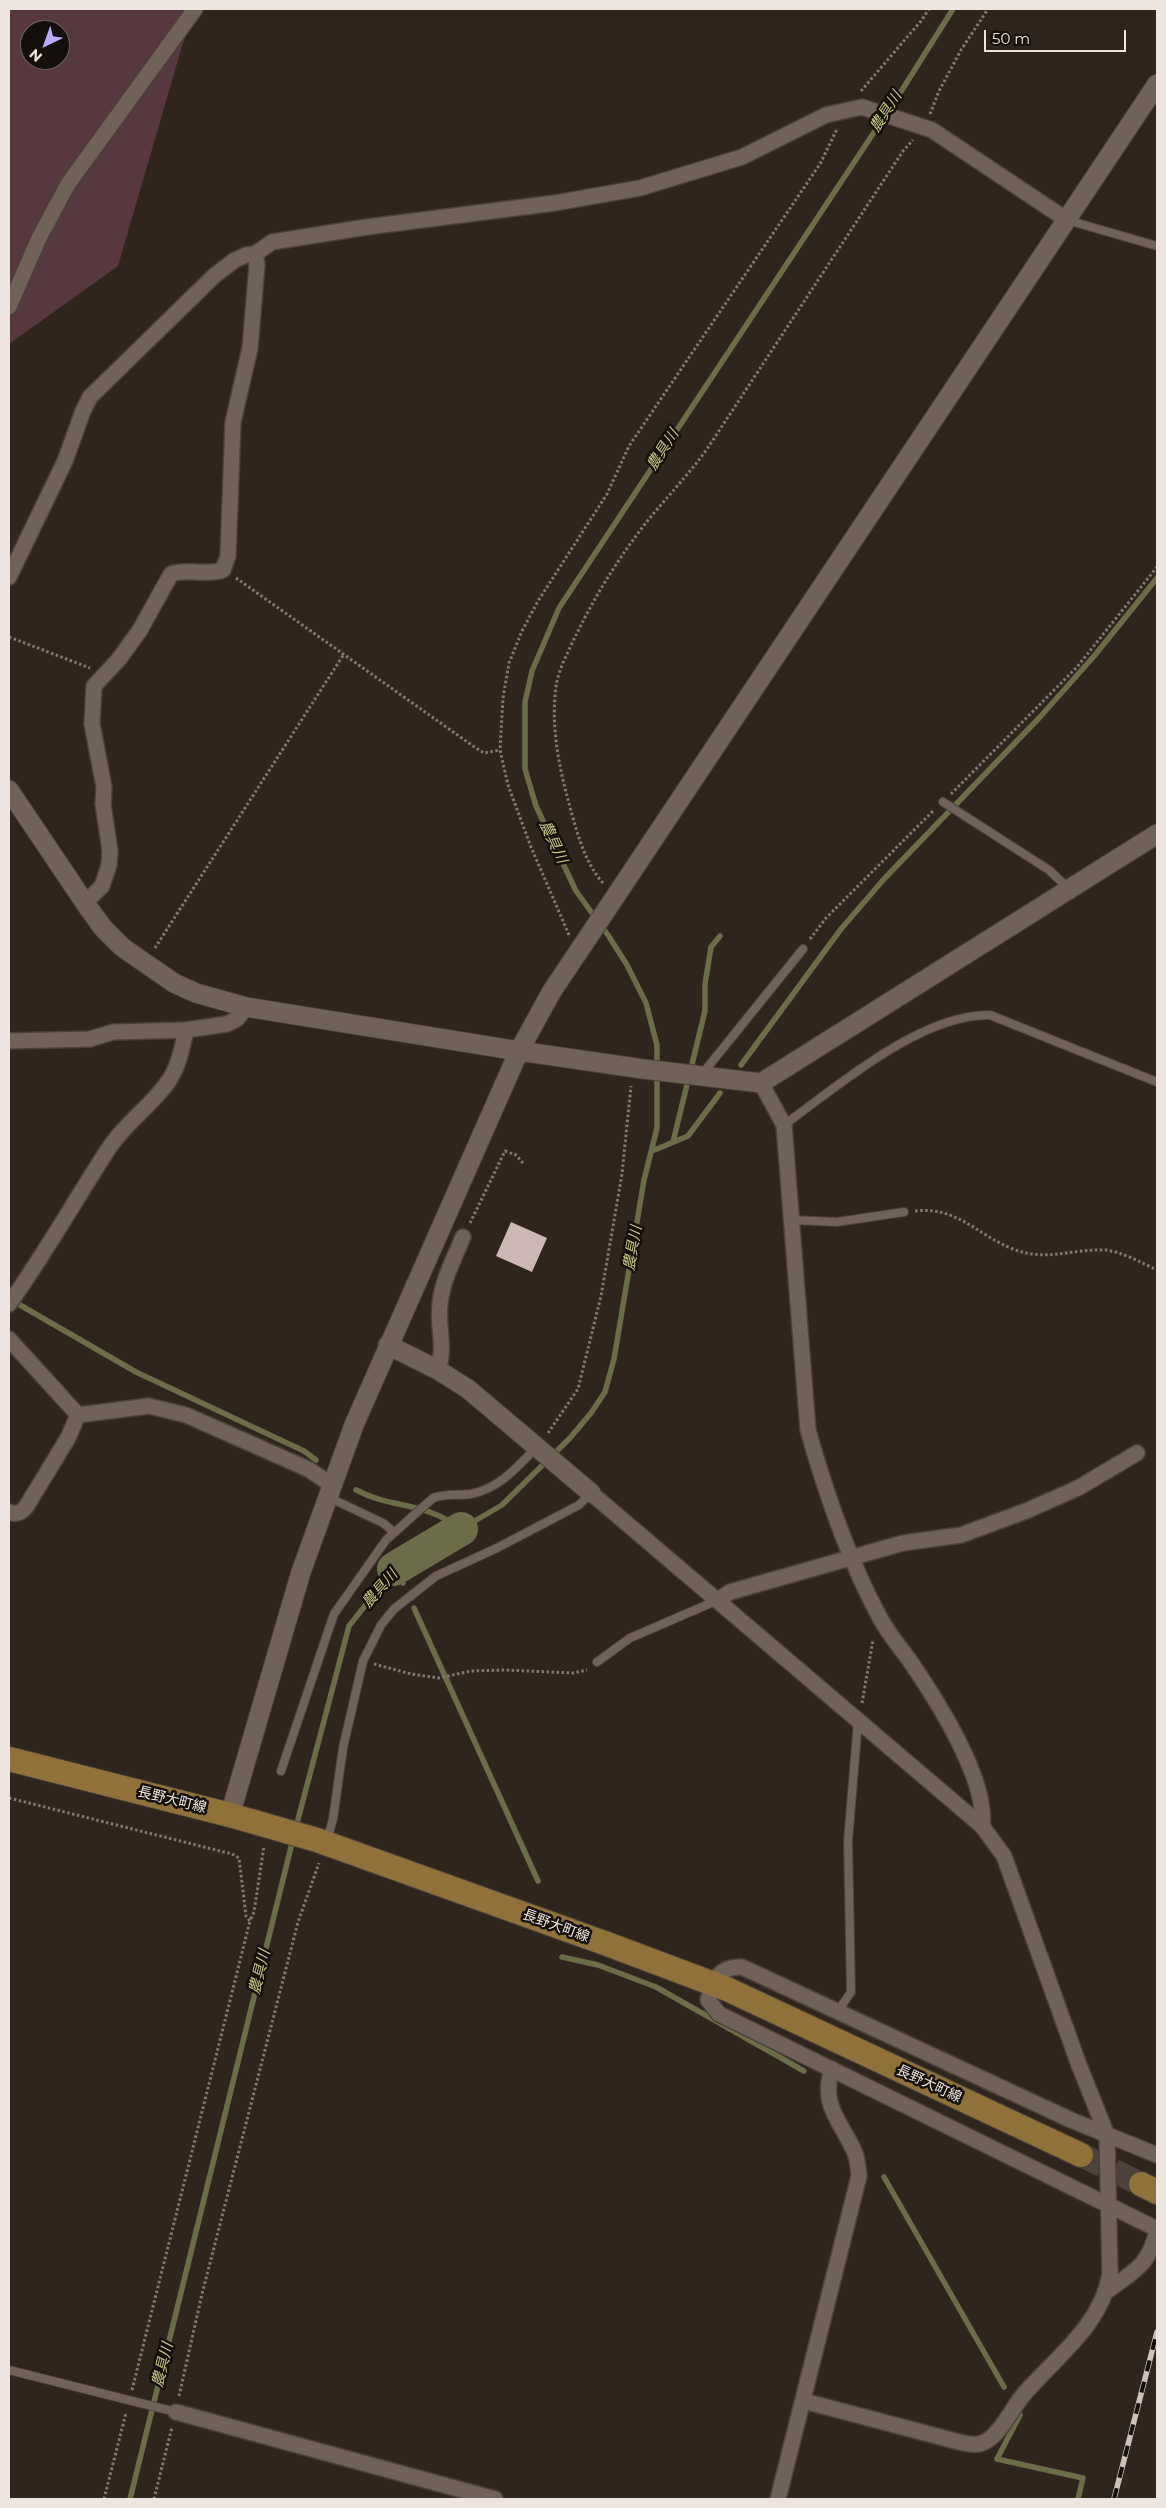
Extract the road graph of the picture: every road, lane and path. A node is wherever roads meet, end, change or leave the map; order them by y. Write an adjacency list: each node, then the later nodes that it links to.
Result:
1 (195, 9): 10 (street)
2 (929, 9): 5 (path)
3 (988, 9): 6 (path)
4 (1157, 84): 7 (street)
5 (843, 110): 6 (street); 9 (street); 17 (path)
6 (920, 126): 7 (street); 22 (path)
7 (1067, 220): 8 (lane); 22 (street)
8 (1157, 246)
9 (255, 254): 12 (street); 13 (street)
10 (9, 308)
11 (1157, 567): 19 (path)
12 (223, 570): 15 (path); 16 (street)
13 (9, 577)
14 (9, 637): 16 (path)
15 (344, 654): 17 (path); 26 (path)
16 (105, 674): 23 (street)
17 (500, 750): 24 (path)
18 (9, 790): 23 (street)
19 (943, 802): 21 (lane); 25 (path)
20 (1157, 834): 21 (street)
21 (1069, 890): 34 (street)
22 (612, 901): 24 (street)
23 (85, 904): 26 (street)
24 (584, 944): 30 (street)
25 (803, 949): 32 (lane)
26 (145, 963): 27 (street)
27 (246, 1007): 28 (street); 30 (street)
28 (186, 1030): 29 (street); 41 (street)
29 (9, 1041)
30 (519, 1051): 31 (street); 43 (street)
31 (638, 1069): 32 (street); 46 (path)
32 (700, 1076): 34 (street)
33 (1157, 1082): 35 (lane)
34 (762, 1083): 35 (street)
35 (784, 1125): 38 (street)
36 (522, 1163): 39 (path)
37 (904, 1212): 38 (lane); 40 (path)
38 (792, 1220): 52 (street)
39 (463, 1237): 44 (street)
40 (1157, 1270)
41 (9, 1304)
42 (9, 1339): 45 (street)
43 (388, 1345): 44 (street); 49 (street)
44 (438, 1370): 46 (street)
45 (78, 1415): 49 (street); 50 (street)
46 (541, 1450): 48 (street); 51 (lane)
47 (1137, 1453): 52 (street)
48 (587, 1489): 53 (street); 55 (lane)
49 (330, 1491): 51 (lane); 61 (street)
50 (9, 1512)
51 (394, 1532): 59 (lane)
52 (853, 1559): 53 (street); 54 (street)
53 (718, 1600): 56 (lane); 57 (street)
54 (880, 1619): 57 (path); 62 (street)
55 (363, 1661): 56 (path); 64 (lane)
56 (597, 1662)
57 (858, 1721): 62 (street); 67 (lane)
58 (9, 1759): 61 (main road, 長野大町線)
59 (281, 1772)
60 (9, 1798): 65 (path)
61 (230, 1814): 63 (main road, 長野大町線)
62 (982, 1826): 69 (street)
63 (274, 1828): 64 (main road, 長野大町線); 65 (path)
64 (322, 1842): 66 (main road, 長野大町線); 78 (path)
65 (250, 1921): 76 (path)
66 (712, 1984): 67 (street); 68 (street); 70 (main road, 長野大町線)
67 (838, 2011): 69 (street)
68 (832, 2069): 72 (street); 77 (street)
69 (1107, 2135): 71 (street); 72 (street)
70 (1081, 2155)
71 (1157, 2156)
72 (1110, 2205): 73 (street); 74 (street)
73 (1157, 2230): 74 (street)
74 (1107, 2291): 77 (street)
75 (9, 2370): 76 (lane)
76 (129, 2400): 78 (lane); 79 (path)
77 (804, 2401): 82 (street)
78 (170, 2411): 80 (path); 81 (street)
79 (104, 2499)
80 (154, 2499)
81 (496, 2499)
82 (778, 2499)

